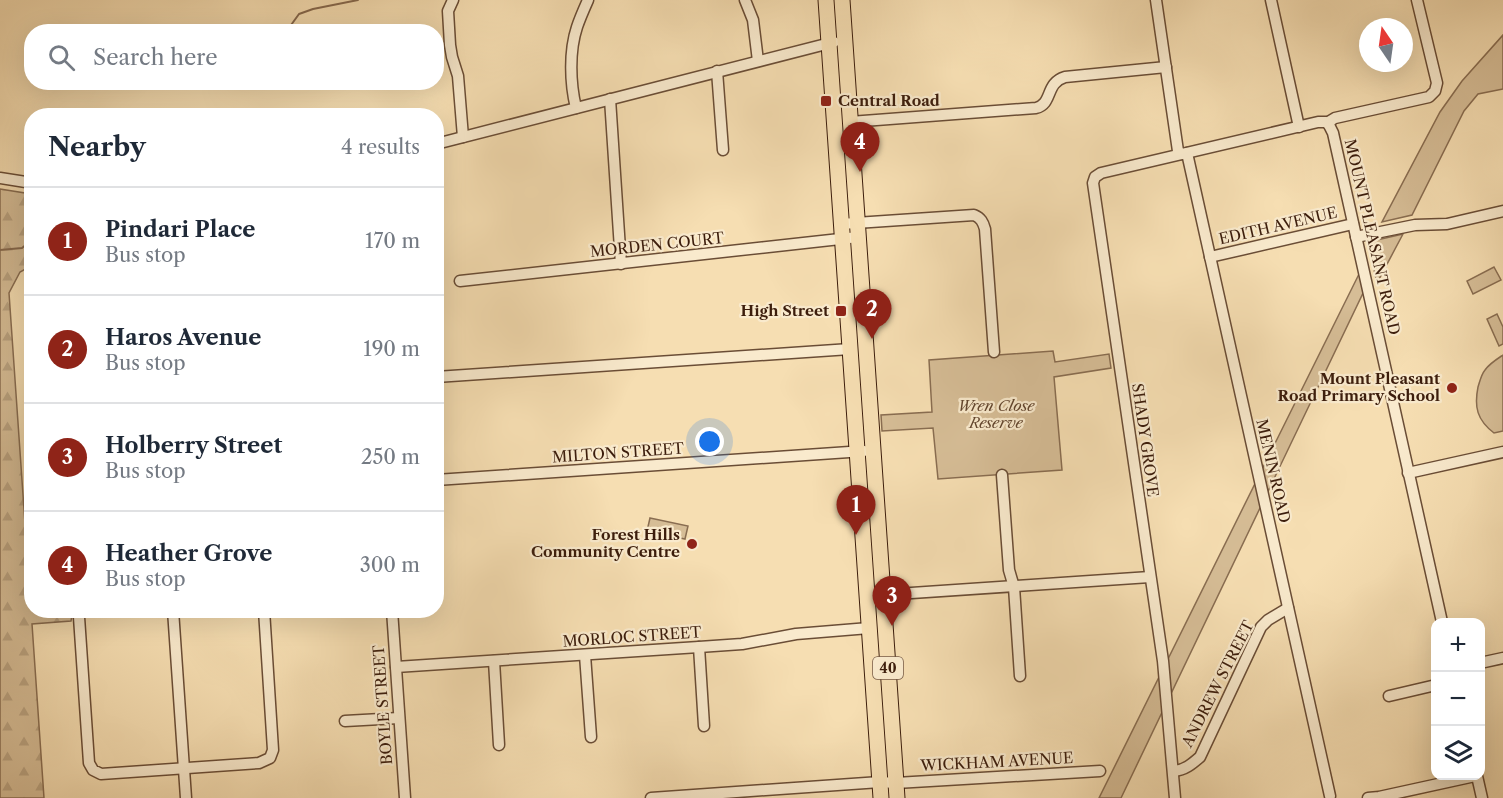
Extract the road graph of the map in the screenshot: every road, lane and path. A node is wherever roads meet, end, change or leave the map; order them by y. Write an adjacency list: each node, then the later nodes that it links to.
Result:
1 (453, 0): 19 (street)
2 (588, 0): 15 (street)
3 (745, 0): 11 (street)
4 (826, 0): 10 (highway, 40)
5 (842, 0): 9 (highway, 40)
6 (1156, 0): 12 (street)
7 (1271, 0): 18 (street)
8 (1418, 0): 17 (street)
9 (844, 41): 10 (street); 16 (highway, 40)
10 (829, 42): 11 (street); 27 (highway, 40)
11 (758, 61): 13 (street)
12 (1166, 66): 16 (street); 22 (street)
13 (717, 71): 14 (street); 21 (street)
14 (610, 99): 15 (street); 30 (street)
15 (576, 108): 19 (street)
16 (850, 122): 27 (highway, 40)
17 (1329, 125): 18 (street, MOUNT PLEASANT ROAD); 26 (street, MOUNT PLEASANT ROAD)
18 (1299, 127): 22 (street, MOUNT PLEASANT ROAD)
19 (462, 137): 20 (street)
20 (444, 142)
21 (723, 150)
22 (1185, 153): 29 (street, MENIN ROAD); 41 (street, SHADY GROVE)
23 (0, 178): 24 (street)
24 (24, 182)
25 (1503, 211): 28 (street)
26 (1353, 224): 28 (street, MOUNT PLEASANT ROAD); 29 (street, EDITH AVENUE)
27 (850, 231): 30 (street, MORDEN COURT); 32 (highway, 40); 33 (street, MORDEN COURT); 35 (highway, 40)
28 (1356, 237): 38 (street, MOUNT PLEASANT ROAD)
29 (1210, 257): 45 (street, MENIN ROAD)
30 (621, 264): 31 (street, MORDEN COURT)
31 (460, 281)
32 (850, 349): 34 (street); 36 (highway, 40)
33 (994, 352)
34 (444, 376)
35 (873, 450): 36 (street, MILTON STREET); 43 (highway, 40)
36 (857, 451): 40 (street, MILTON STREET); 44 (highway, 40)
37 (1503, 452): 38 (street)
38 (1408, 473): 50 (street, MOUNT PLEASANT ROAD)
39 (1002, 475): 42 (street)
40 (444, 479)
41 (1150, 577): 42 (street); 68 (street, SHADY GROVE)
42 (1014, 587): 43 (street); 58 (street)
43 (883, 595): 44 (street); 72 (highway, 40)
44 (867, 596): 51 (highway, 40)
45 (1288, 608): 68 (street, ANDREW STREET); 73 (street, MENIN ROAD)
46 (79, 618): 66 (street)
47 (174, 618): 66 (street)
48 (265, 618): 66 (street)
49 (393, 618): 57 (street, BOYLE STREET)
50 (1441, 618)
51 (869, 628): 52 (street, MORLOC STREET); 71 (highway, 40)
52 (699, 647): 53 (street, MORLOC STREET); 63 (street)
53 (585, 655): 55 (street, MORLOC STREET); 64 (street)
54 (1503, 658): 56 (street)
55 (494, 661): 57 (street, MORLOC STREET); 65 (street)
56 (1485, 662)
57 (396, 667): 61 (street, BOYLE STREET)
58 (1020, 676)
59 (1431, 686): 60 (street)
60 (1389, 696)
61 (399, 718): 62 (street); 75 (street, BOYLE STREET)
62 (345, 721)
63 (704, 726)
64 (591, 737)
65 (499, 745)
66 (184, 768): 74 (street)
67 (1100, 771): 72 (street, WICKHAM AVENUE)
68 (1174, 771): 78 (street, SHADY GROVE)
69 (1458, 780): 79 (street)
70 (1477, 780): 80 (street)
71 (880, 782): 72 (street, WICKHAM AVENUE); 76 (street, WICKHAM AVENUE); 77 (highway, 40)
72 (896, 790)
73 (1331, 797)
74 (186, 798)
75 (405, 798)
76 (651, 798)
77 (881, 798)
78 (1175, 798)
79 (1368, 798)
80 (1482, 798)

